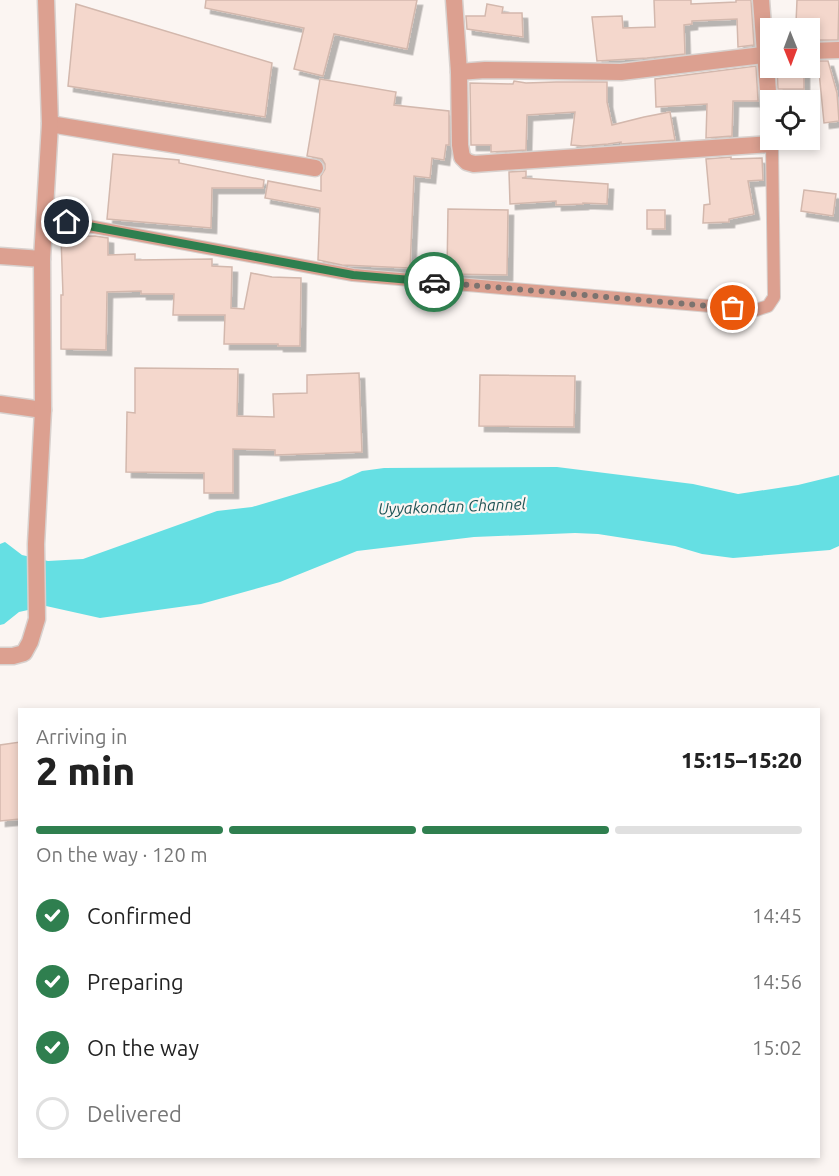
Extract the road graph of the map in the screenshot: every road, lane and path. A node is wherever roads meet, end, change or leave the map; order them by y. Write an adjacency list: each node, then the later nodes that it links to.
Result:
1 (46, 0): 9 (street)
2 (454, 0): 8 (street)
3 (761, 0): 4 (street)
4 (763, 18)
5 (839, 50): 6 (street)
6 (820, 51)
7 (760, 55): 8 (street)
8 (459, 72): 10 (street)
9 (50, 124): 12 (street); 13 (street)
10 (760, 139)
11 (772, 150): 13 (lane)
12 (315, 168)
13 (45, 218): 15 (street)
14 (0, 256): 15 (street)
15 (42, 260): 17 (street)
16 (0, 404): 17 (street)
17 (43, 410): 18 (street)
18 (0, 656)

